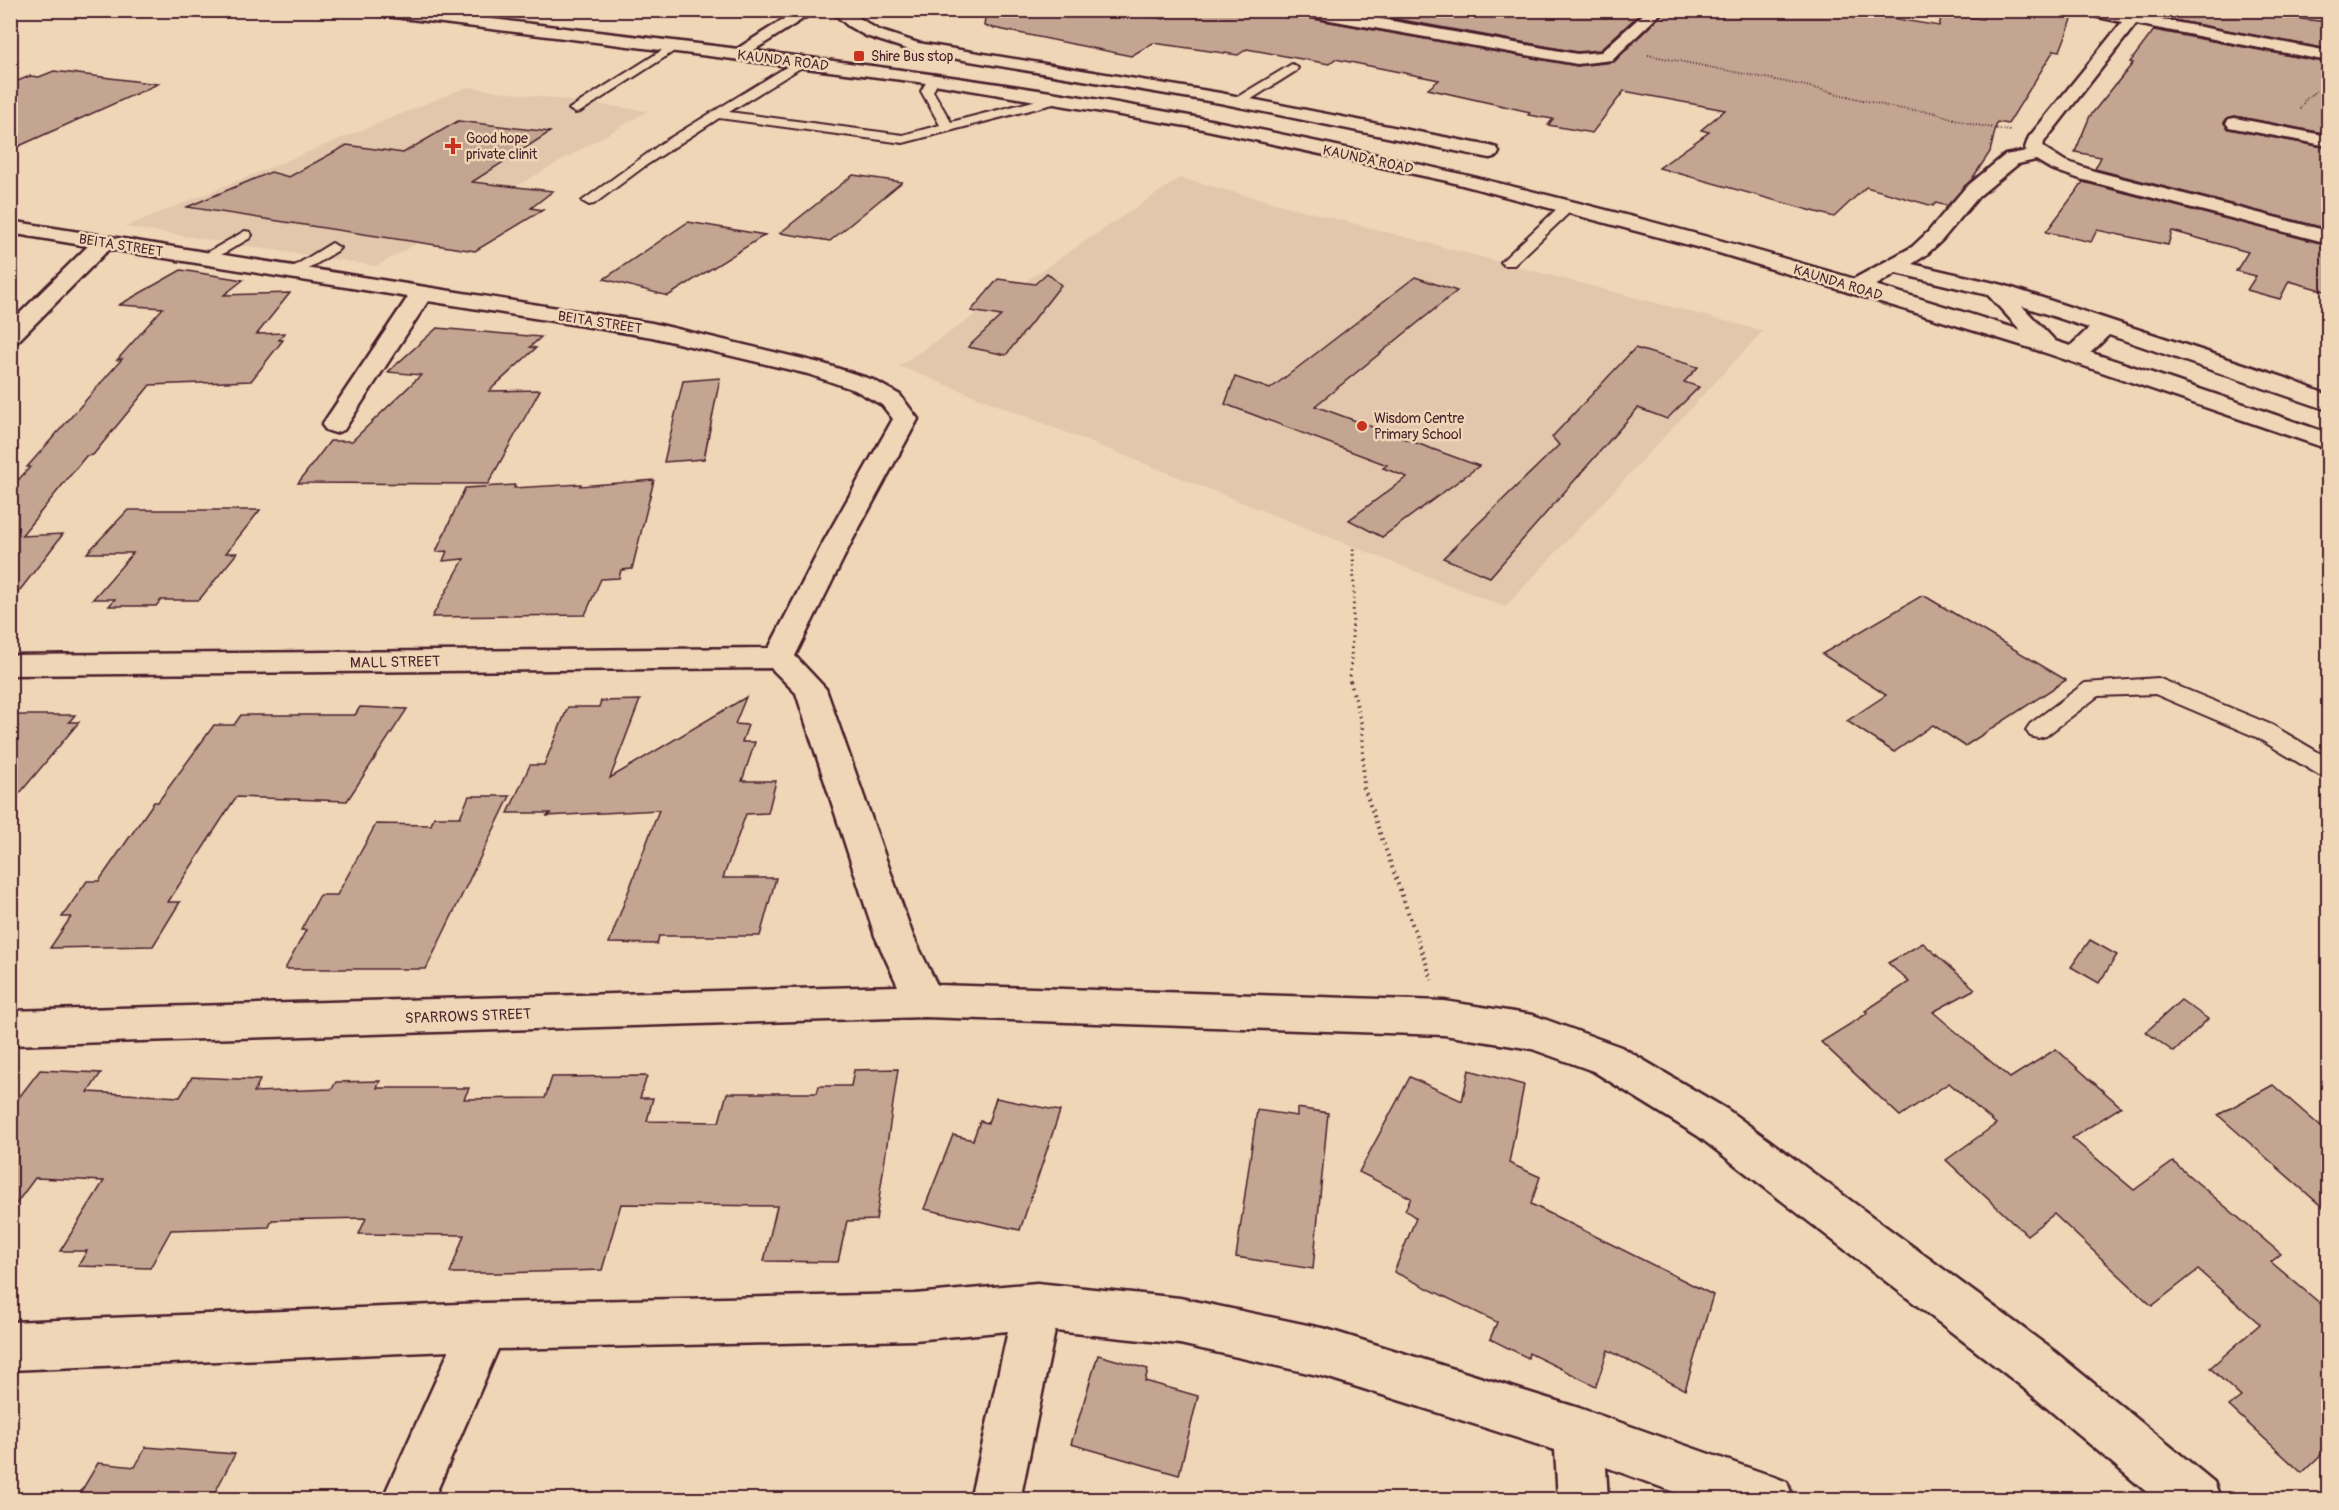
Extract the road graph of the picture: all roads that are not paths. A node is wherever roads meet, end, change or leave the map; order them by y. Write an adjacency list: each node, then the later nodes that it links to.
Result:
1 (378, 10): 8 (street, KAUNDA ROAD)
2 (810, 10): 9 (street)
3 (837, 10): 14 (street)
4 (1302, 10): 5 (street)
5 (1658, 10)
6 (2084, 10): 7 (street)
7 (2132, 19): 10 (street); 25 (street)
8 (675, 46): 9 (street, KAUNDA ROAD); 17 (lane)
9 (737, 54): 11 (street, KAUNDA ROAD)
10 (2328, 56)
11 (801, 62): 13 (street, KAUNDA ROAD); 19 (lane)
12 (1292, 68): 16 (lane)
13 (934, 79): 15 (street, KAUNDA ROAD); 22 (lane)
14 (1157, 88): 16 (street); 18 (street)
15 (1057, 99): 18 (street, KAUNDA ROAD); 22 (lane)
16 (1246, 105): 21 (street); 24 (street)
17 (575, 110)
18 (1129, 111): 21 (street, KAUNDA ROAD)
19 (717, 114): 22 (lane); 26 (lane)
20 (2235, 123): 23 (street)
21 (1212, 126): 27 (street, KAUNDA ROAD)
22 (948, 128)
23 (2328, 141)
24 (1490, 152)
25 (2039, 154): 30 (street); 35 (street)
26 (589, 201)
27 (1566, 207): 34 (lane); 37 (street, KAUNDA ROAD)
28 (10, 227): 31 (street, BEITA STREET)
29 (245, 235): 33 (lane)
30 (2328, 237)
31 (104, 242): 33 (street, BEITA STREET); 41 (street)
32 (332, 249): 36 (lane)
33 (204, 259): 36 (street, BEITA STREET)
34 (1509, 262)
35 (1895, 266): 37 (street); 38 (street)
36 (291, 273): 39 (street, BEITA STREET)
37 (1856, 287): 42 (street, KAUNDA ROAD)
38 (1995, 290): 40 (street); 42 (street)
39 (421, 294): 45 (street); 47 (street, BEITA STREET)
40 (2105, 326): 43 (street); 44 (street)
41 (10, 336)
42 (2048, 346): 43 (street, KAUNDA ROAD)
43 (2074, 354): 46 (street, KAUNDA ROAD)
44 (2328, 404)
45 (335, 425)
46 (2328, 441)
47 (779, 658): 48 (street, MALL STREET); 51 (street)
48 (10, 665)
49 (2038, 730): 50 (lane)
50 (2328, 769)
51 (925, 1001): 52 (street, SPARROWS STREET); 61 (street, SPARROWS STREET)
52 (10, 1028)
53 (1037, 1306): 54 (street); 56 (street); 58 (street)
54 (484, 1326): 55 (street); 57 (street)
55 (10, 1346)
56 (1579, 1433): 59 (street); 60 (street)
57 (407, 1500)
58 (995, 1500)
59 (1583, 1500)
60 (1769, 1500)
61 (2196, 1500)

